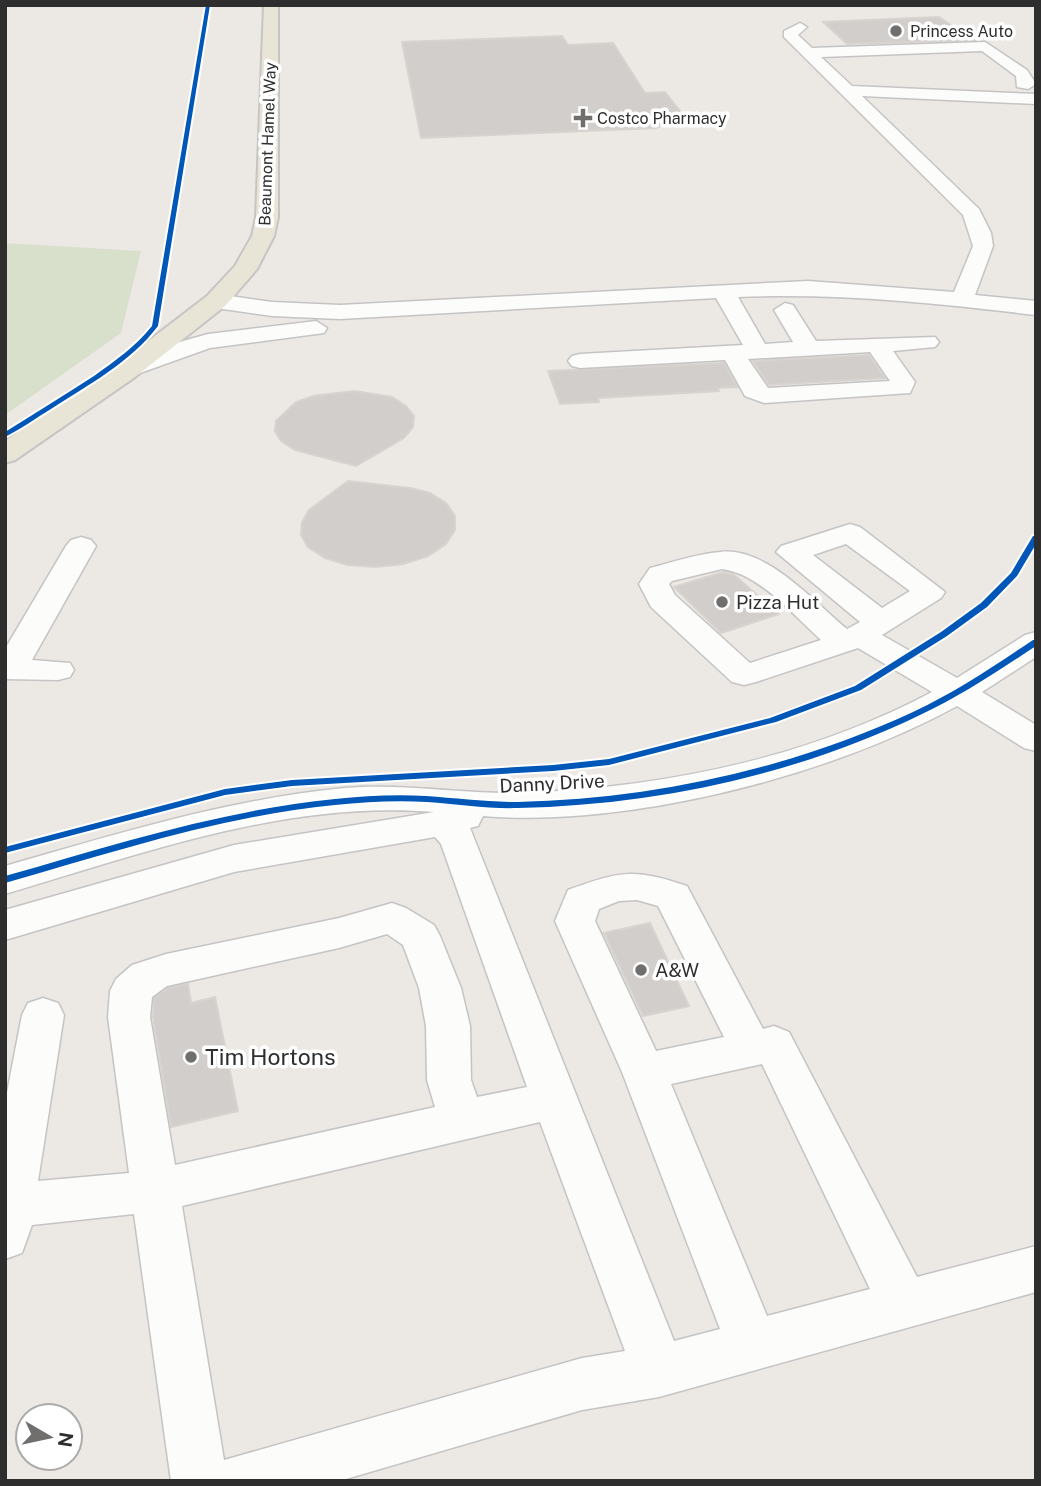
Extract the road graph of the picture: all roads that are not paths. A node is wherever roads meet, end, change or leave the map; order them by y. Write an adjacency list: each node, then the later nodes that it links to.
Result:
1 (271, 5): 9 (main road, Beaumont Hamel Way)
2 (800, 27): 3 (street)
3 (808, 53): 4 (street); 5 (street)
4 (1023, 84)
5 (846, 92): 6 (street); 8 (street)
6 (1036, 99)
7 (723, 291): 8 (street); 11 (street); 15 (street)
8 (962, 299): 10 (street)
9 (212, 304): 11 (street); 12 (street); 18 (main road, Beaumont Hamel Way)
10 (1036, 308)
11 (542, 311): 12 (street)
12 (367, 321): 18 (street)
13 (877, 345): 14 (street); 14 (street); 16 (street)
14 (809, 349): 15 (street)
15 (758, 351): 16 (street)
16 (732, 352): 17 (street)
17 (580, 361)
18 (126, 371): 19 (main road, Beaumont Hamel Way)
19 (5, 454)
20 (81, 546): 23 (street)
21 (861, 634): 21 (street); 25 (street)
22 (1036, 642): 25 (street, Danny Drive)
23 (8, 669): 24 (street)
24 (58, 670)
25 (959, 693): 26 (street); 27 (street, Danny Drive)
26 (1036, 740)
27 (517, 805): 28 (street, Danny Drive); 29 (street, Danny Drive)
28 (443, 822): 30 (street, Danny Drive); 34 (street)
29 (5, 880)
30 (5, 926)
31 (43, 1015): 37 (street)
32 (752, 1049): 33 (street); 33 (street); 39 (street)
33 (644, 1072): 40 (street)
34 (554, 1100): 35 (street); 41 (street)
35 (462, 1118): 36 (street); 36 (street)
36 (157, 1189): 37 (street); 42 (street)
37 (7, 1224)
38 (1036, 1269): 39 (street)
39 (904, 1305): 40 (street)
40 (752, 1343): 41 (street)
41 (659, 1371): 43 (street)
42 (199, 1481)
43 (241, 1481)

